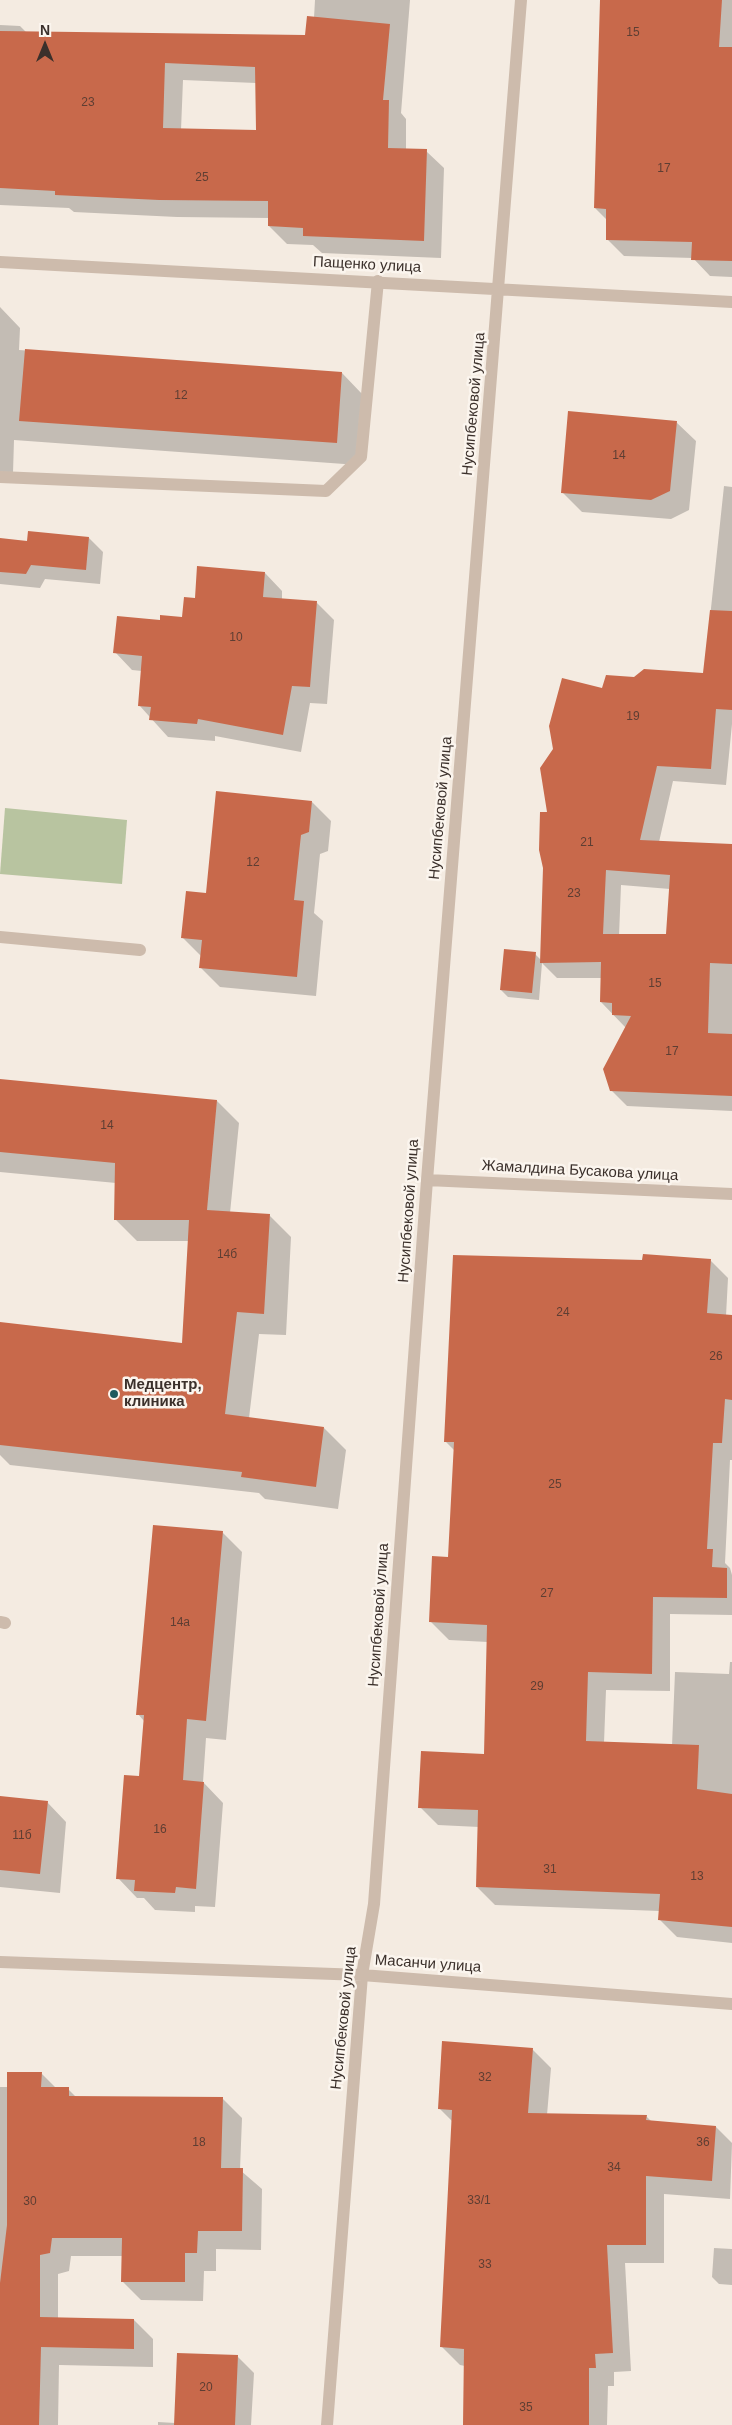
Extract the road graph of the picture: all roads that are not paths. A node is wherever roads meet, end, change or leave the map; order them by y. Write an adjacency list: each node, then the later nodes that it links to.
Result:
1 (521, 0): 4 (street, Нусипбековой улица)
2 (0, 262): 3 (street, Пащенко улица)
3 (378, 281): 4 (street, Пащенко улица); 6 (street)
4 (500, 288): 5 (street, Пащенко улица); 9 (street, Нусипбековой улица)
5 (732, 302)
6 (0, 477)
7 (0, 937): 8 (street)
8 (140, 950)
9 (428, 1180): 10 (street, Жамалдина Бусакова улица); 12 (street, Нусипбековой улица)
10 (732, 1194)
11 (0, 1962): 12 (street, Масанчи улица)
12 (362, 1975): 13 (street, Масанчи улица); 14 (street, Нусипбековой улица)
13 (732, 2004)
14 (327, 2425)

